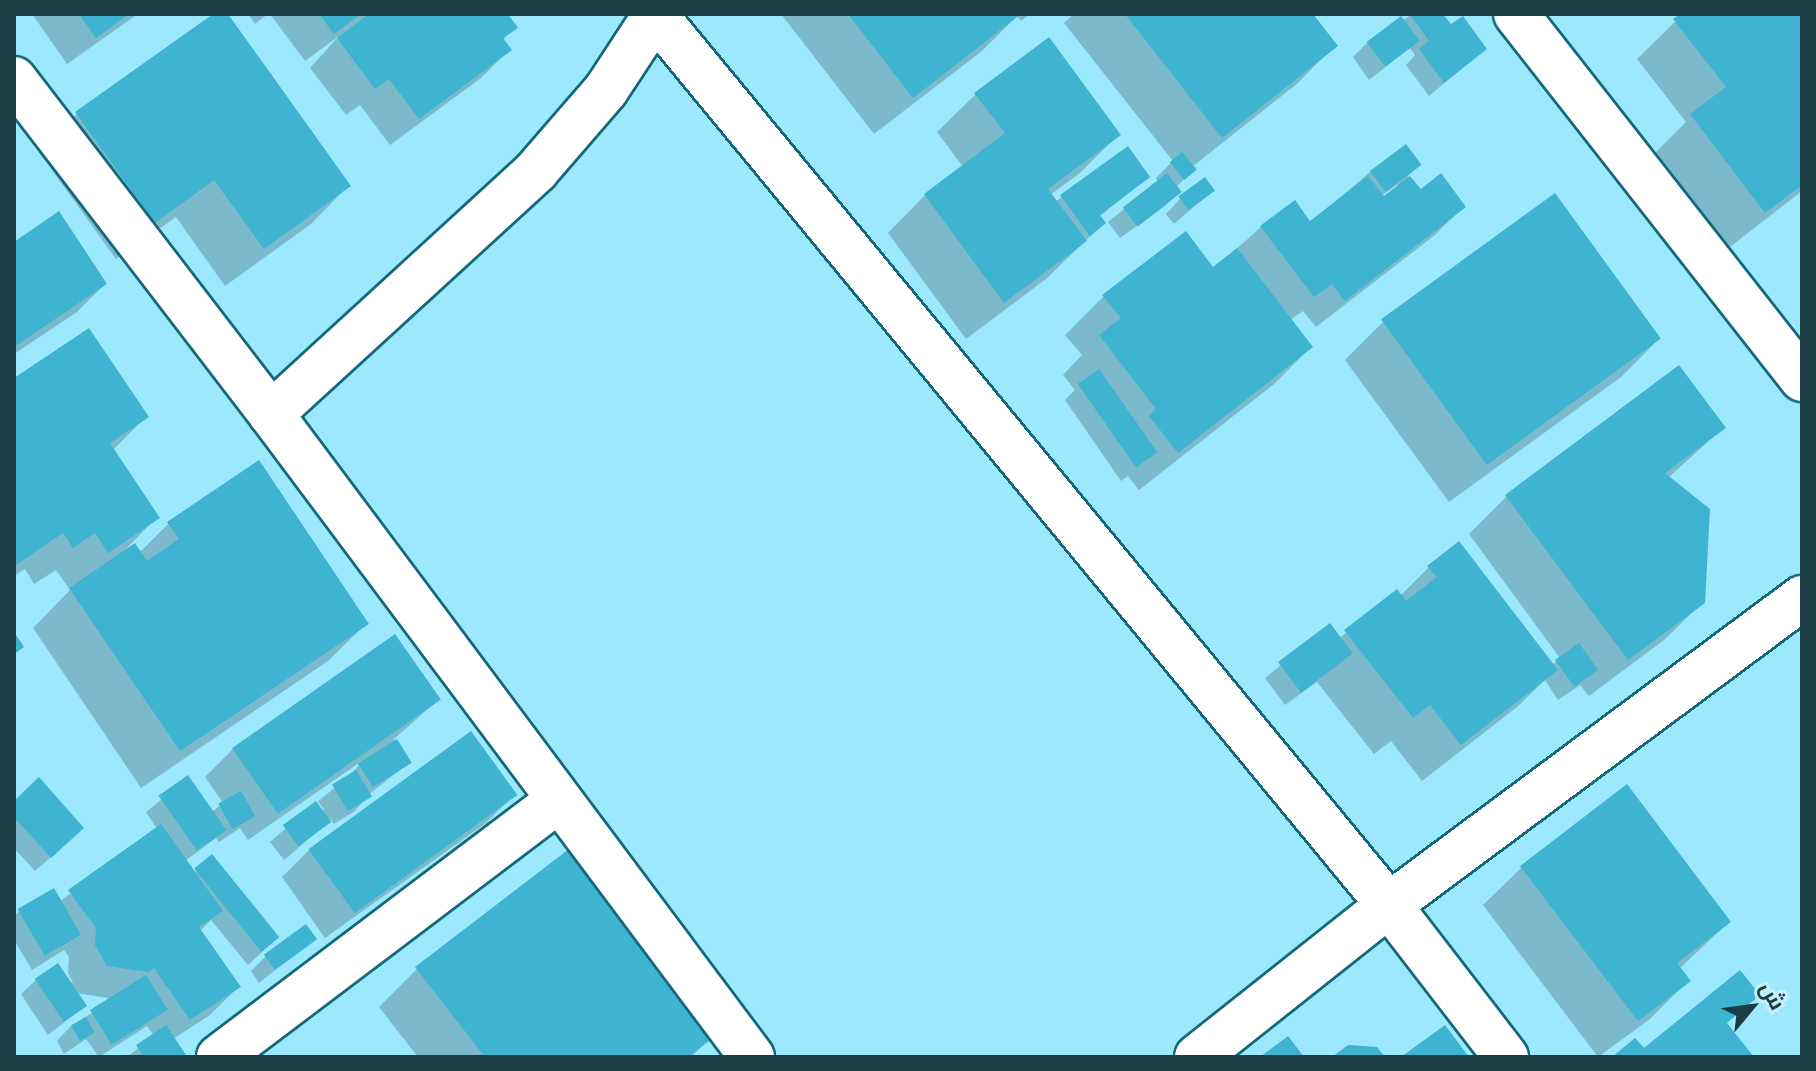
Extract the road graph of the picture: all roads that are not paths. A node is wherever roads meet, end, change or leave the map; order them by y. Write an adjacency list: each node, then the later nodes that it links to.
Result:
1 (656, 15): 5 (street); 8 (street)
2 (1530, 19): 4 (street)
3 (14, 79): 5 (street)
4 (1802, 379)
5 (271, 414): 7 (street)
6 (1802, 598): 8 (street)
7 (557, 801): 9 (street); 10 (street)
8 (1389, 905): 11 (street); 12 (street)
9 (219, 1057)
10 (752, 1057)
11 (1197, 1057)
12 (1506, 1057)

